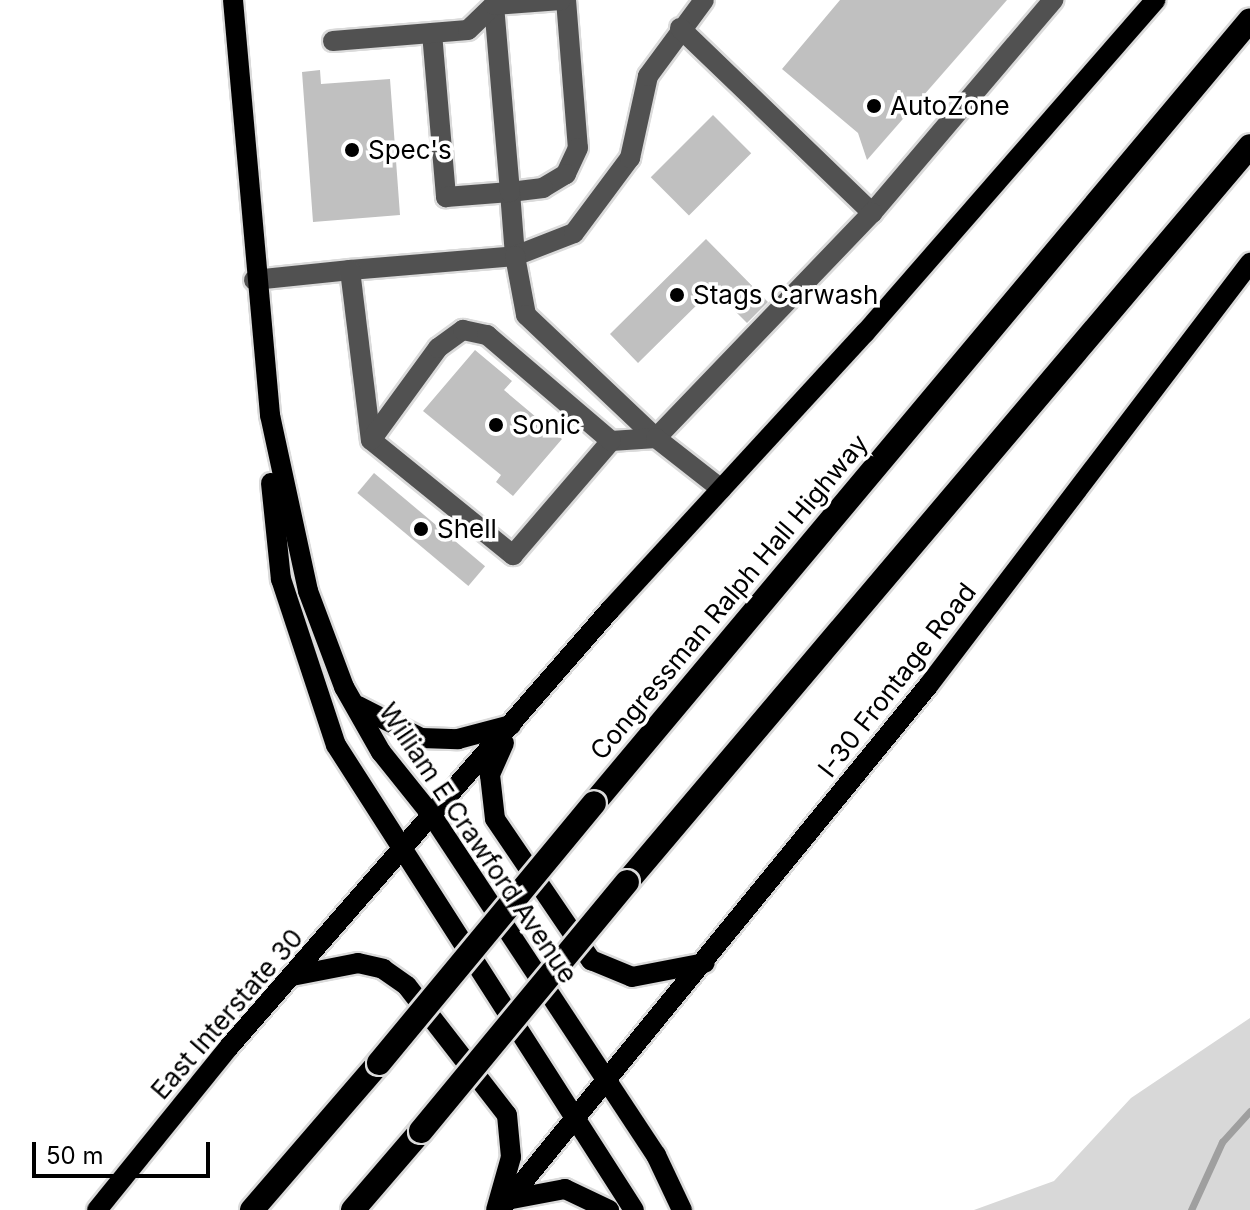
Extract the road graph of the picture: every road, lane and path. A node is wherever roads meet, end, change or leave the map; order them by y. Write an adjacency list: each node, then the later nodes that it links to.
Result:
1 (233, 0): 17 (main road)
2 (564, 0): 6 (lane); 12 (lane)
3 (704, 0): 8 (lane)
4 (1053, 0): 13 (lane)
5 (1155, 0): 22 (main road)
6 (494, 5): 9 (lane); 12 (lane)
7 (1250, 20): 33 (highway, Congressman Ralph Hall Highway, bridge)
8 (680, 28): 13 (lane); 14 (lane)
9 (432, 33): 10 (lane); 12 (lane)
10 (333, 41)
11 (1250, 146): 34 (highway, bridge)
12 (510, 192): 14 (lane)
13 (872, 213): 19 (lane)
14 (515, 256): 16 (lane); 19 (lane)
15 (1250, 263): 27 (main road, I-30 Frontage Road)
16 (350, 270): 17 (lane); 20 (lane)
17 (254, 280): 18 (main road)
18 (270, 415): 23 (main road, William E Crawford Avenue); 26 (main road)
19 (656, 438): 21 (lane); 22 (lane)
20 (371, 440): 21 (lane); 21 (lane)
21 (611, 441)
22 (721, 489): 24 (main road)
23 (352, 701): 24 (main road); 25 (main road, William E Crawford Avenue)
24 (511, 725): 25 (main road); 27 (main road)
25 (433, 817): 26 (main road); 29 (main road, William E Crawford Avenue)
26 (401, 854): 28 (main road, East Interstate 30); 30 (main road)
27 (705, 963): 29 (main road, I-30 Frontage Road)
28 (292, 977): 31 (main road); 32 (main road, East Interstate 30)
29 (608, 1083): 30 (main road, I-30 Frontage Road); 37 (main road, William E Crawford Avenue)
30 (577, 1122): 31 (main road); 36 (main road)
31 (502, 1207): 35 (main road)
32 (97, 1210)
33 (252, 1210)
34 (353, 1210)
35 (609, 1210)
36 (634, 1210)
37 (682, 1210)

